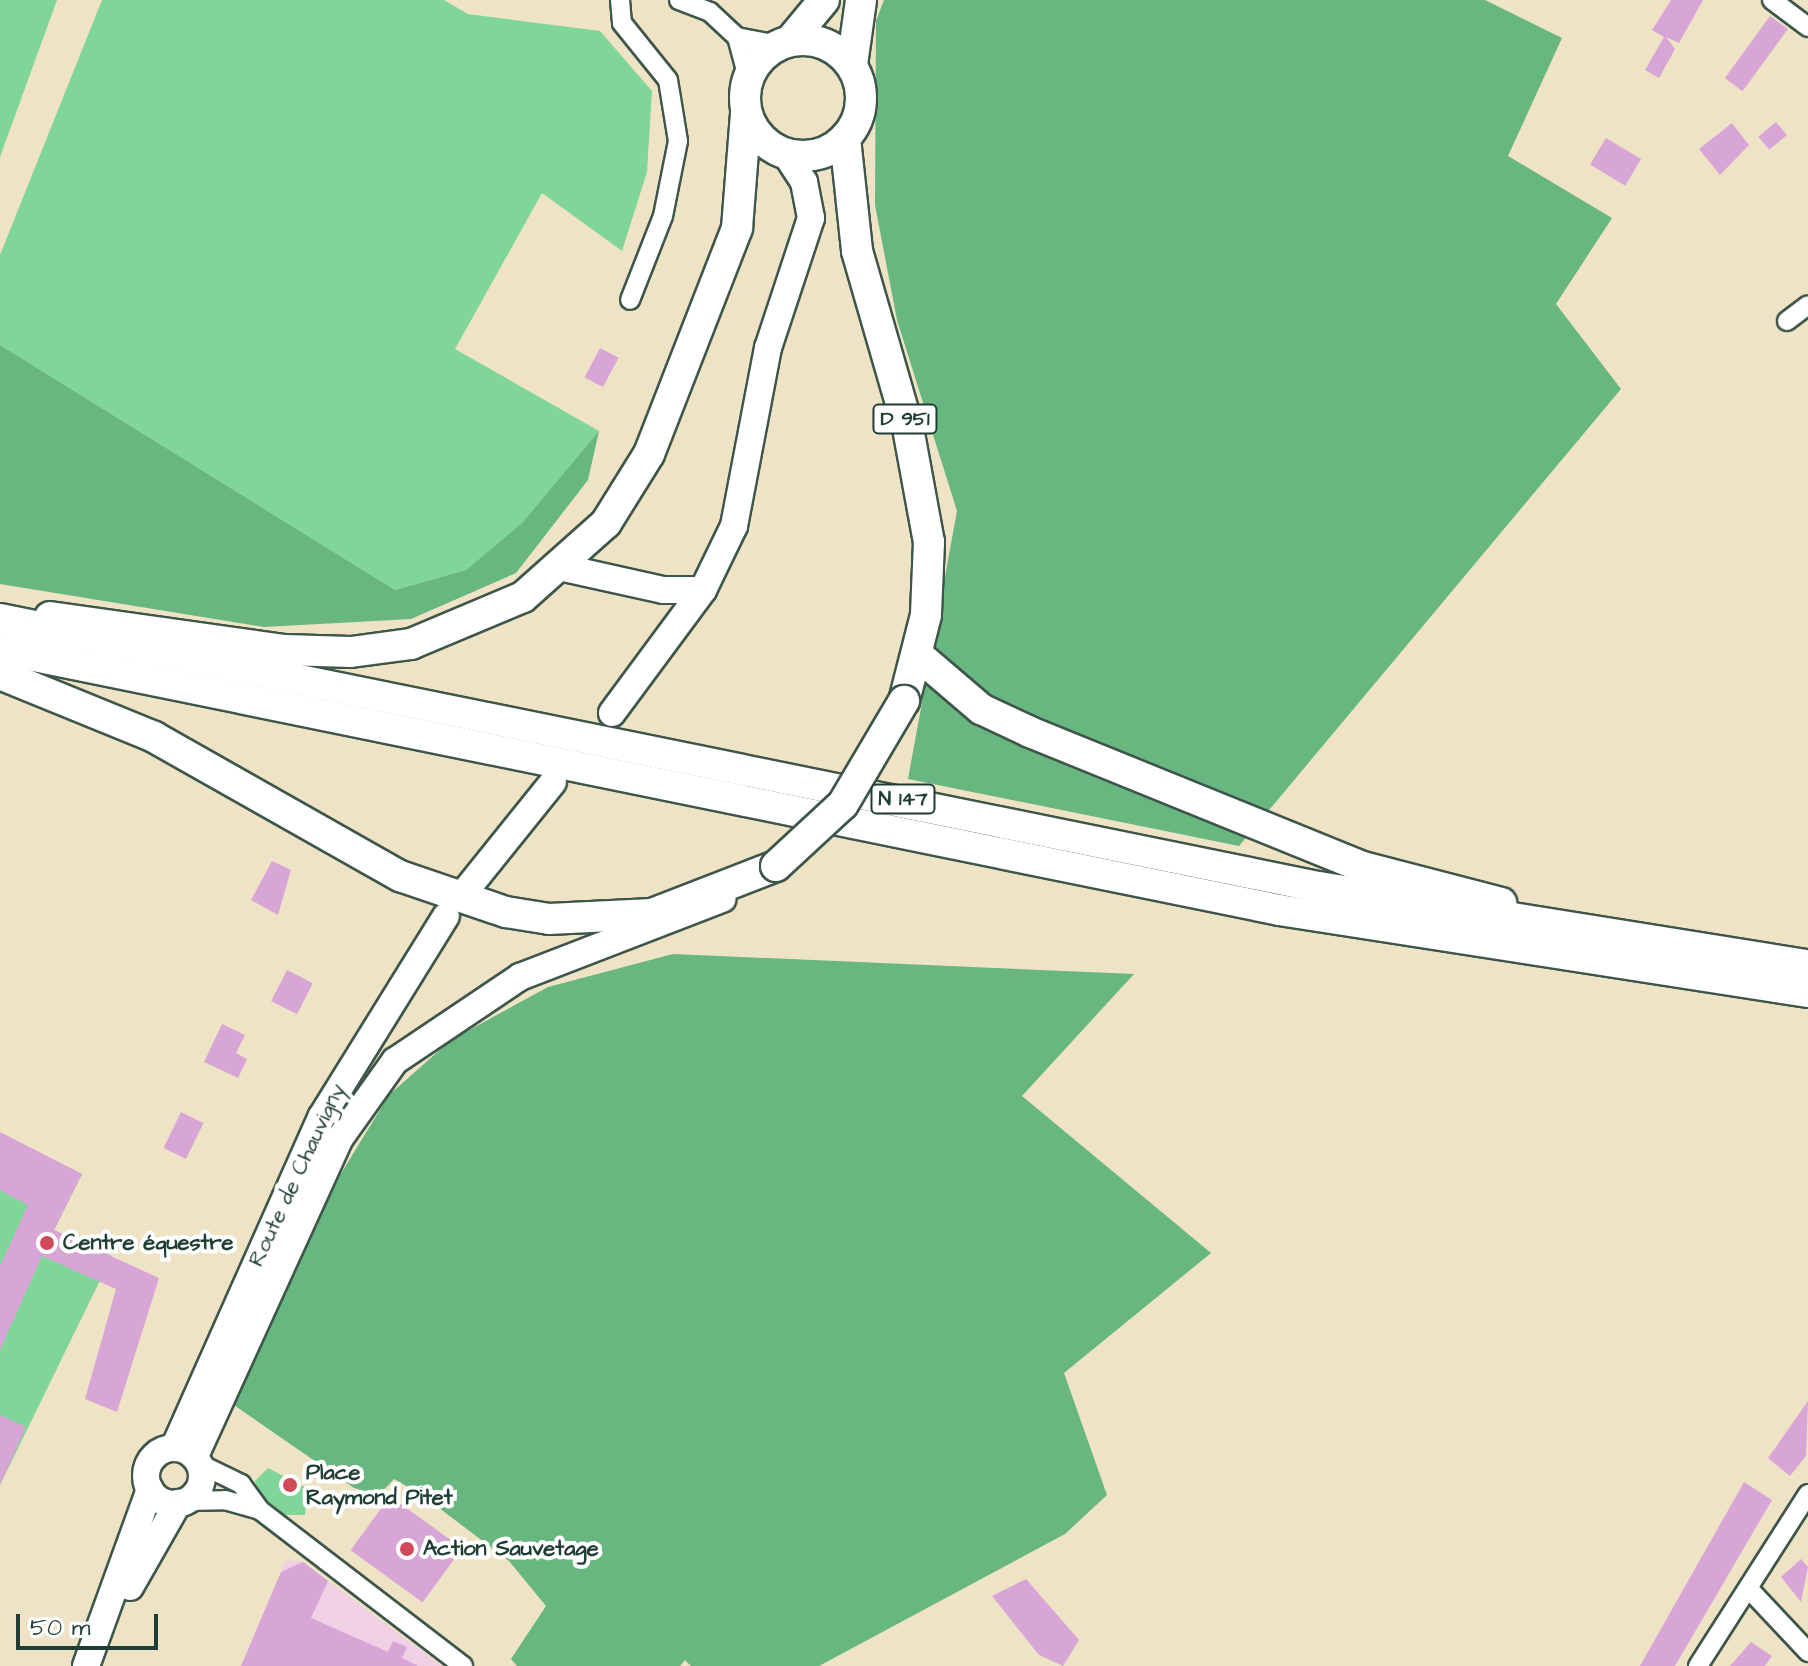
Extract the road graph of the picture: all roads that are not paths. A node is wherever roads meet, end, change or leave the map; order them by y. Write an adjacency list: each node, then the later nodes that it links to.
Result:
1 (620, 0): 14 (street)
2 (679, 0): 7 (street)
3 (824, 0): 8 (main road)
4 (861, 0): 9 (main road)
5 (1772, 0): 6 (street)
6 (1808, 27)
7 (737, 37): 8 (street); 10 (street)
8 (784, 43): 9 (main road); 10 (main road)
9 (852, 65): 12 (main road)
10 (748, 78): 11 (main road)
11 (746, 113): 13 (main road); 17 (main road)
12 (845, 138): 13 (main road); 22 (main road, D 951)
13 (785, 153): 18 (main road)
14 (630, 300)
15 (1808, 305): 16 (street)
16 (1787, 321)
17 (564, 568): 18 (main road); 19 (main road)
18 (703, 590): 24 (main road)
19 (0, 611)
20 (0, 619): 29 (main road, N 147)
21 (0, 649): 31 (main road, N 147)
22 (919, 656): 26 (main road, D 951, bridge); 29 (main road)
23 (0, 674): 26 (main road)
24 (612, 713)
25 (553, 782): 27 (main road)
26 (776, 866): 32 (main road, Route de Chauvigny / D 951)
27 (467, 889)
28 (446, 916): 32 (main road, Route de Chauvigny)
29 (1753, 959): 30 (main road, N 147)
30 (1808, 965)
31 (1808, 992)
32 (190, 1456): 33 (main road); 35 (main road); 36 (street)
33 (150, 1489): 35 (main road); 39 (main road)
34 (1808, 1494): 37 (street)
35 (182, 1502): 36 (street); 39 (main road)
36 (260, 1510): 40 (street)
37 (1748, 1588): 38 (street); 41 (street)
38 (1808, 1652)
39 (90, 1658)
40 (463, 1666)
41 (1698, 1666)

